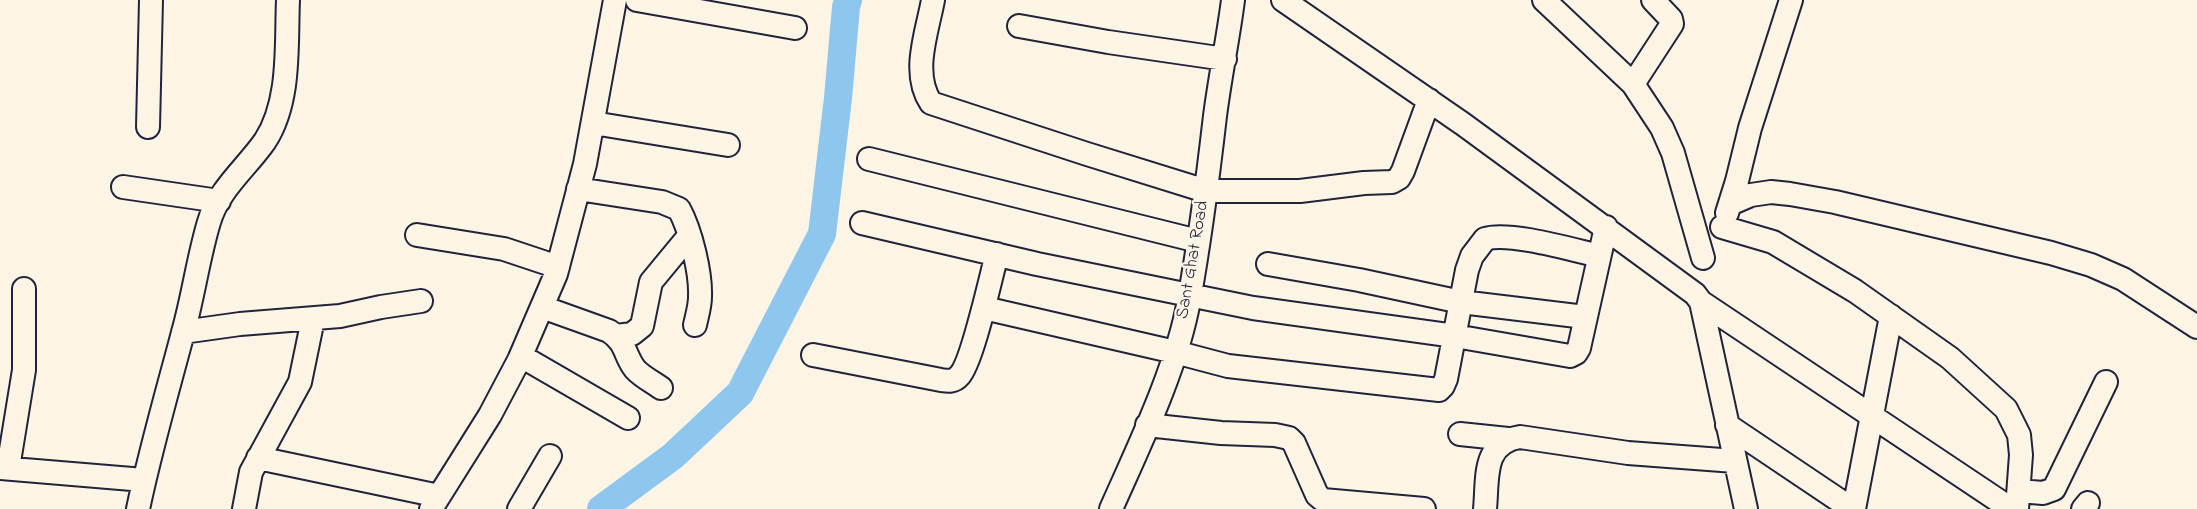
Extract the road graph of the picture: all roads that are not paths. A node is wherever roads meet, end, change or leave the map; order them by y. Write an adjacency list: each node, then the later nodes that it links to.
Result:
1 (151, 0): 17 (street)
2 (288, 0): 23 (street)
3 (615, 0): 16 (street)
4 (637, 0): 12 (street)
5 (933, 0): 22 (street)
6 (1233, 0): 13 (street, Sant Ghat Road)
7 (1283, 0): 15 (street)
8 (1544, 0): 14 (street)
9 (1654, 0): 14 (street)
10 (1791, 0): 24 (street)
11 (1019, 26): 13 (street)
12 (795, 28)
13 (1225, 58): 22 (street, Sant Ghat Road)
14 (1634, 84): 33 (street)
15 (1429, 100): 22 (street); 26 (street)
16 (592, 123): 18 (street); 21 (street)
17 (148, 127)
18 (728, 145)
19 (869, 159): 30 (street)
20 (122, 188): 23 (street)
21 (578, 189): 29 (street); 35 (street)
22 (1206, 191): 30 (street, Sant Ghat Road)
23 (219, 201): 49 (street)
24 (1730, 204): 27 (street); 48 (street)
25 (862, 223): 31 (street)
26 (1606, 227): 32 (street); 36 (street)
27 (1722, 227): 33 (street); 44 (street)
28 (417, 235): 35 (street)
29 (688, 236): 47 (street); 50 (street)
30 (1198, 241): 38 (street, Sant Ghat Road)
31 (997, 254): 38 (street); 43 (street)
32 (1600, 256): 40 (street); 45 (street)
33 (1703, 258): 36 (street)
34 (1268, 264): 40 (street)
35 (558, 267): 42 (street)
36 (1685, 284): 41 (street)
37 (24, 290): 66 (street)
38 (1190, 295): 51 (street); 52 (street, Sant Ghat Road)
39 (421, 301): 46 (street)
40 (1461, 302): 45 (street); 51 (street)
41 (1701, 302): 57 (street); 60 (street)
42 (542, 307): 50 (street); 54 (street)
43 (984, 308): 52 (street); 53 (street)
44 (1891, 316): 57 (street); 69 (street)
45 (1585, 317): 51 (street)
46 (313, 319): 49 (street); 64 (street)
47 (696, 324)
48 (2197, 327)
49 (183, 332): 67 (street)
50 (617, 336): 56 (street)
51 (1454, 336): 52 (street)
52 (1175, 352): 59 (street, Sant Ghat Road)
53 (813, 355)
54 (521, 356): 58 (street); 68 (street)
55 (2106, 382): 69 (street)
56 (661, 388)
57 (1871, 416): 69 (street); 77 (street)
58 (628, 418)
59 (1147, 425): 73 (street, Sant Ghat Road); 74 (street)
60 (1727, 425): 65 (street); 77 (street)
61 (1460, 434): 62 (street)
62 (1508, 438): 65 (street); 75 (street)
63 (550, 456): 72 (street)
64 (258, 458): 68 (street); 71 (street)
65 (1735, 461): 76 (street)
66 (4, 468): 67 (street)
67 (144, 480): 70 (street)
68 (435, 502)
69 (2016, 503)
70 (138, 509)
71 (244, 509)
72 (520, 509)
73 (1111, 509)
74 (1424, 509)
75 (1485, 509)
76 (1746, 509)
77 (1853, 509)

